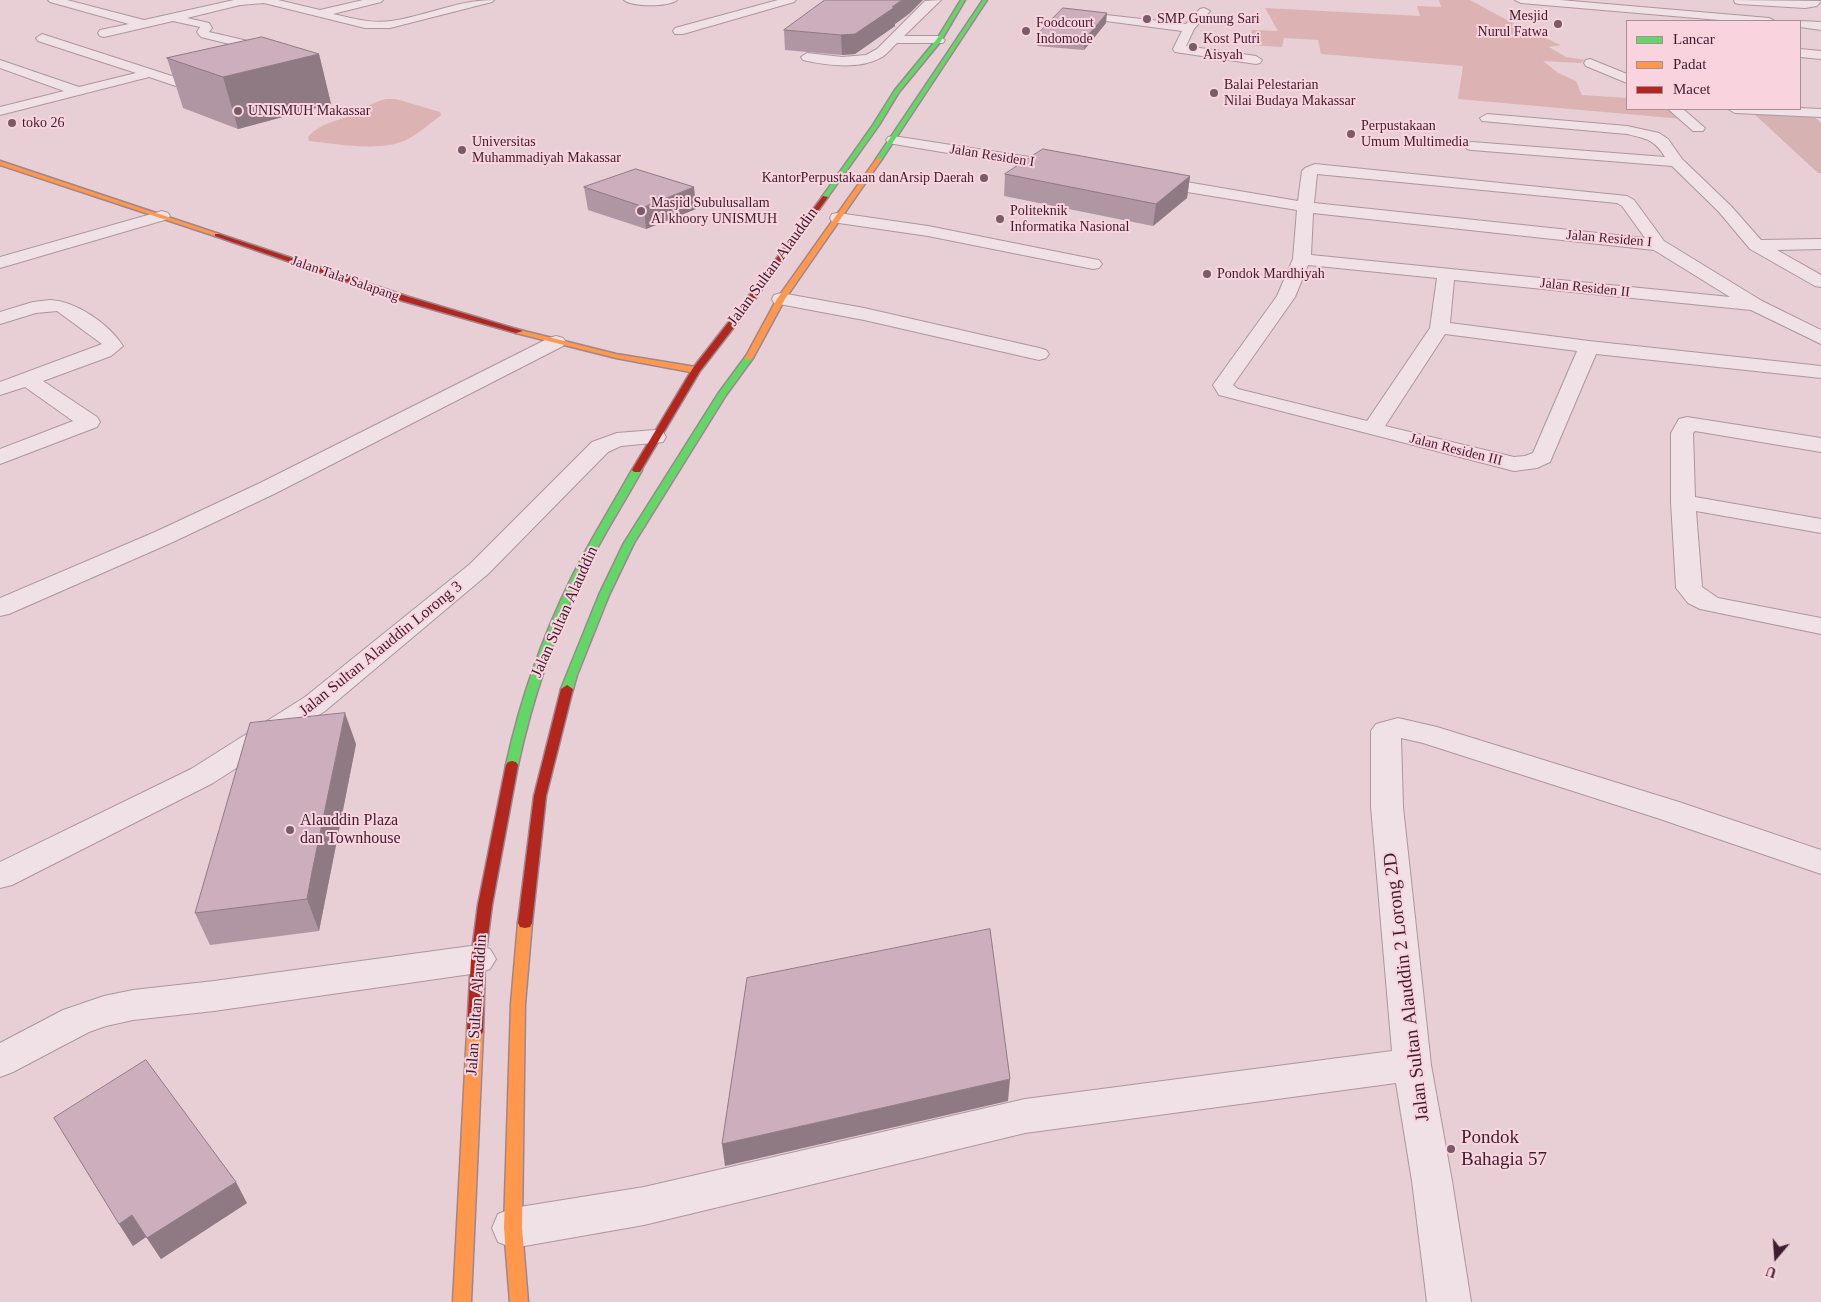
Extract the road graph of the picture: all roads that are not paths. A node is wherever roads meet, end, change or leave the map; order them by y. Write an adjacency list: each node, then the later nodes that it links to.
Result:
1 (54, 0): 23 (street)
2 (264, 0): 14 (street); 17 (street)
3 (377, 0): 17 (street)
4 (488, 0): 17 (street)
5 (630, 0): 6 (street)
6 (671, 0)
7 (790, 0): 27 (street)
8 (935, 0): 30 (street)
9 (963, 0): 31 (main road, Jalan Sultan Alauddin)
10 (985, 0): 44 (main road, Jalan Sultan Alauddin)
11 (1521, 0): 18 (street); 19 (street)
12 (1670, 0): 19 (street)
13 (1816, 0): 15 (street)
14 (236, 1): 20 (street)
15 (1730, 1)
16 (1204, 12): 26 (street)
17 (322, 13)
18 (1547, 14)
19 (1664, 14): 22 (street)
20 (175, 18): 23 (street); 33 (street)
21 (1106, 18): 26 (street)
22 (1754, 20)
23 (146, 24): 28 (street)
24 (1801, 24): 25 (street)
25 (1821, 26)
26 (1189, 28): 36 (street)
27 (679, 31)
28 (104, 33)
29 (42, 38): 39 (street)
30 (894, 39): 31 (street); 35 (street)
31 (938, 40): 43 (main road, Jalan Sultan Alauddin)
32 (1801, 53): 34 (street)
33 (284, 54)
34 (1821, 55)
35 (807, 57)
36 (1256, 60)
37 (1590, 63): 40 (street)
38 (0, 64): 42 (street)
39 (150, 74): 41 (street); 42 (street)
40 (1626, 78)
41 (176, 82)
42 (77, 91): 47 (street)
43 (897, 92): 44 (main road); 79 (main road, Jalan Sultan Alauddin)
44 (922, 93): 53 (main road, Jalan Sultan Alauddin)
45 (1676, 110): 52 (street)
46 (1802, 110): 48 (street); 51 (street)
47 (0, 111)
48 (1821, 113)
49 (1487, 118): 50 (street)
50 (1533, 122): 55 (street); 56 (street)
51 (1821, 125)
52 (1698, 128)
53 (893, 140): 58 (street, Jalan Residen I); 62 (main road, Jalan Sultan Alauddin)
54 (1472, 146): 55 (street)
55 (1540, 151): 56 (street)
56 (1676, 162): 65 (street)
57 (1, 165): 61 (main road, Jalan Tala' Salapang)
58 (1082, 170)
59 (1140, 180): 60 (street, Jalan Residen I)
60 (1305, 207): 64 (street, Jalan Residen I); 64 (street, Jalan Residen I); 66 (street)
61 (162, 216): 67 (street); 76 (main road, Jalan Tala' Salapang)
62 (838, 218): 68 (street); 71 (main road, Jalan Sultan Alauddin)
63 (1821, 244): 65 (street)
64 (1658, 245): 72 (street)
65 (1756, 245): 70 (street)
66 (1302, 259): 69 (street, Jalan Residen II); 83 (street)
67 (0, 263)
68 (1093, 264)
69 (1446, 274): 72 (street, Jalan Residen II); 74 (street)
70 (1821, 282)
71 (781, 299): 78 (street); 90 (main road, Jalan Sultan Alauddin)
72 (1755, 305): 75 (street)
73 (0, 318): 81 (street)
74 (1440, 328): 77 (street); 83 (street)
75 (1821, 338)
76 (556, 342): 79 (main road, Jalan Tala' Salapang); 91 (street)
77 (1589, 347): 80 (street); 83 (street, Jalan Residen III)
78 (1039, 354)
79 (696, 370): 84 (main road, Jalan Sultan Alauddin)
80 (1821, 372)
81 (28, 380): 82 (street); 86 (street)
82 (0, 389)
83 (1372, 429)
84 (655, 437): 89 (main road, Jalan Sultan Alauddin); 94 (street, Jalan Sultan Alauddin Lorong 3)
85 (1821, 445): 87 (street)
86 (0, 457)
87 (1683, 502): 88 (street); 92 (street)
88 (1821, 526)
89 (596, 542): 90 (main road); 95 (main road, Jalan Sultan Alauddin)
90 (629, 543): 98 (main road, Jalan Sultan Alauddin)
91 (0, 608)
92 (1821, 626)
93 (1821, 862): 97 (street, Jalan Sultan Alauddin 2 Lorong 2D)
94 (0, 876)
95 (478, 959): 96 (street); 99 (main road, Jalan Sultan Alauddin)
96 (0, 1061)
97 (1412, 1064): 98 (street); 101 (street, Jalan Sultan Alauddin 2 Lorong 2D)
98 (513, 1228): 100 (main road, Jalan Sultan Alauddin)
99 (462, 1302)
100 (519, 1302)
101 (1449, 1302)

